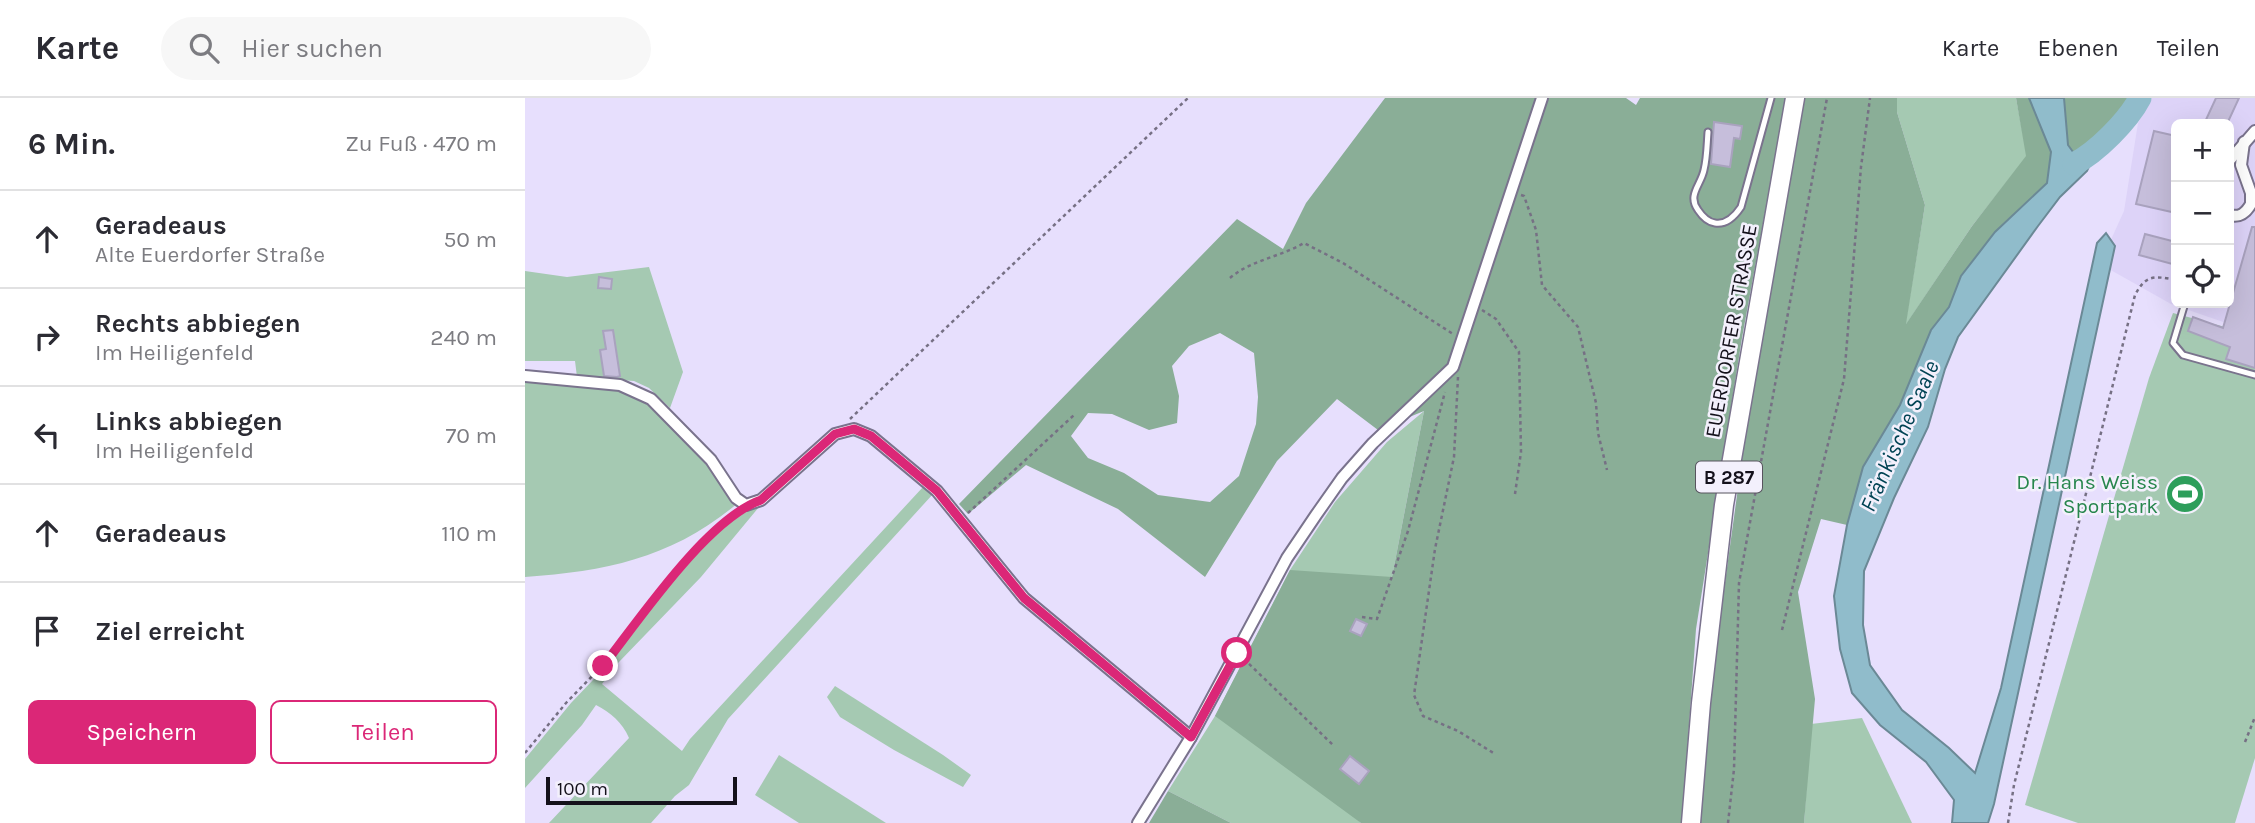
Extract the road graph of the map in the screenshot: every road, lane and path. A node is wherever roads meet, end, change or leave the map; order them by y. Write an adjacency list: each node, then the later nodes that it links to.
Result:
1 (1188, 98): 22 (path)
2 (1542, 98): 11 (street)
3 (1771, 98): 8 (lane)
4 (1795, 98): 37 (main road, EUERDORFER STRASSE / B 287)
5 (1827, 98): 38 (path)
6 (1870, 98): 28 (path)
7 (2255, 131): 9 (street)
8 (1708, 132)
9 (2244, 142): 10 (street); 12 (street)
10 (2234, 155)
11 (1511, 191): 15 (street); 23 (path)
12 (2234, 217)
13 (1230, 278): 17 (path)
14 (2171, 279): 39 (path)
15 (1473, 305): 17 (street); 24 (path)
16 (2184, 308): 19 (lane)
17 (1462, 339): 18 (street)
18 (1453, 367): 27 (path); 29 (street); 35 (path)
19 (2255, 375)
20 (525, 376): 25 (street)
21 (1074, 415): 26 (path)
22 (835, 434): 25 (street); 26 (street)
23 (1607, 470)
24 (1515, 494)
25 (746, 505): 34 (path)
26 (960, 520): 31 (street)
27 (1362, 617)
28 (1781, 630)
29 (1237, 653): 31 (street); 33 (path)
30 (2255, 717): 32 (path)
31 (1191, 737): 36 (street)
32 (2245, 742)
33 (1333, 745)
34 (525, 753)
35 (1495, 754)
36 (1138, 823)
37 (1691, 823)
38 (1728, 823)
39 (2008, 823)

